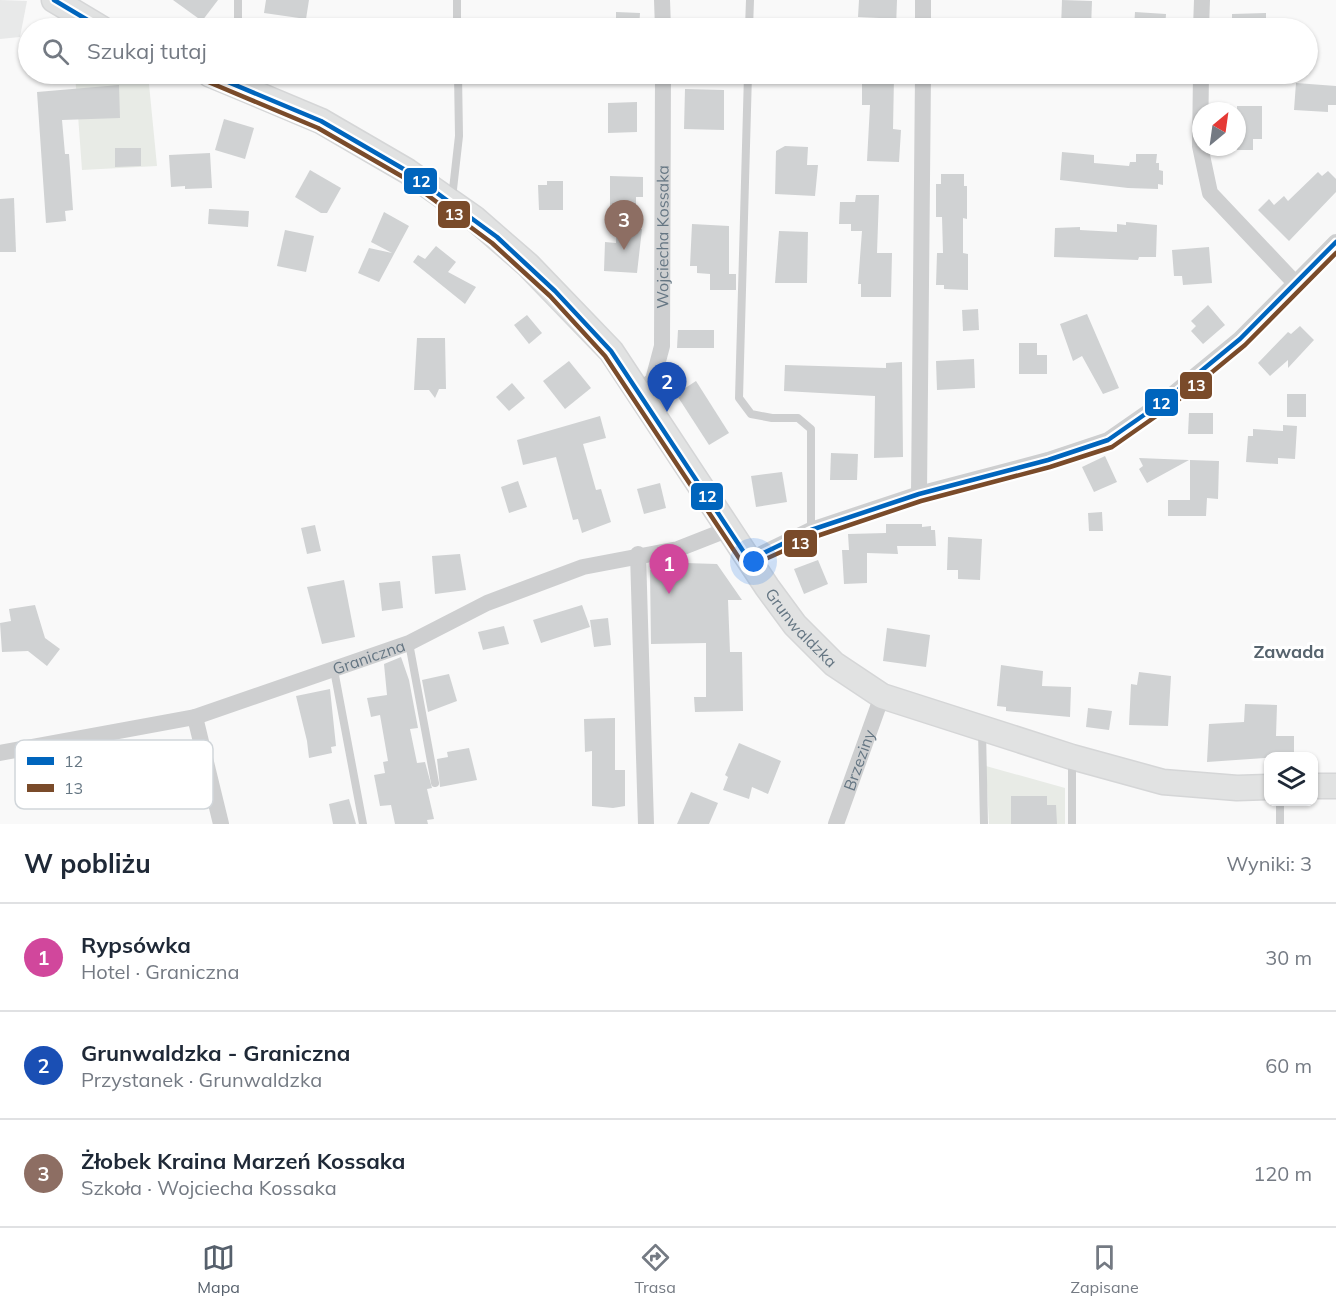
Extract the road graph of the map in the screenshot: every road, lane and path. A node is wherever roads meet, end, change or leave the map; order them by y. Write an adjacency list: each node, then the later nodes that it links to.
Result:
1 (238, 0): 9 (lane)
2 (457, 0): 10 (lane)
3 (662, 0): 11 (street)
4 (750, 0): 12 (lane)
5 (923, 0): 13 (street)
6 (1202, 0): 14 (street)
7 (64, 3): 8 (street)
8 (86, 18)
9 (238, 18)
10 (457, 18)
11 (663, 18)
12 (749, 18)
13 (923, 18)
14 (1201, 18)
15 (246, 84): 21 (street, Grunwaldzka)
16 (458, 84): 21 (lane)
17 (663, 84): 24 (street, Wojciecha Kossaka)
18 (748, 84): 27 (lane)
19 (922, 84): 25 (street)
20 (1201, 84): 23 (street)
21 (452, 201): 24 (street, Grunwaldzka)
22 (1336, 242): 23 (street)
23 (1296, 284): 25 (street)
24 (640, 392): 26 (street, Grunwaldzka)
25 (919, 494): 27 (street)
26 (729, 529): 28 (street, Graniczna); 29 (street, Grunwaldzka)
27 (811, 530): 29 (street)
28 (638, 554): 30 (street, Graniczna); 48 (street)
29 (749, 560): 32 (street, Grunwaldzka)
30 (409, 644): 31 (street, Graniczna); 40 (lane)
31 (334, 670): 33 (street, Graniczna); 47 (lane)
32 (882, 696): 34 (street, Grunwaldzka); 49 (street, Brzeziny)
33 (195, 717): 35 (street, Graniczna); 36 (street)
34 (982, 727): 39 (street, Grunwaldzka); 50 (lane)
35 (70, 740)
36 (201, 740)
37 (15, 750): 38 (street, Graniczna)
38 (0, 753)
39 (1072, 757): 43 (street, Grunwaldzka); 51 (lane)
40 (435, 783)
41 (1318, 786): 42 (street)
42 (1336, 786)
43 (1264, 787)
44 (213, 791): 46 (street)
45 (1280, 806): 52 (lane)
46 (221, 824)
47 (363, 824)
48 (646, 824)
49 (836, 824)
50 (984, 824)
51 (1072, 824)
52 (1280, 824)

